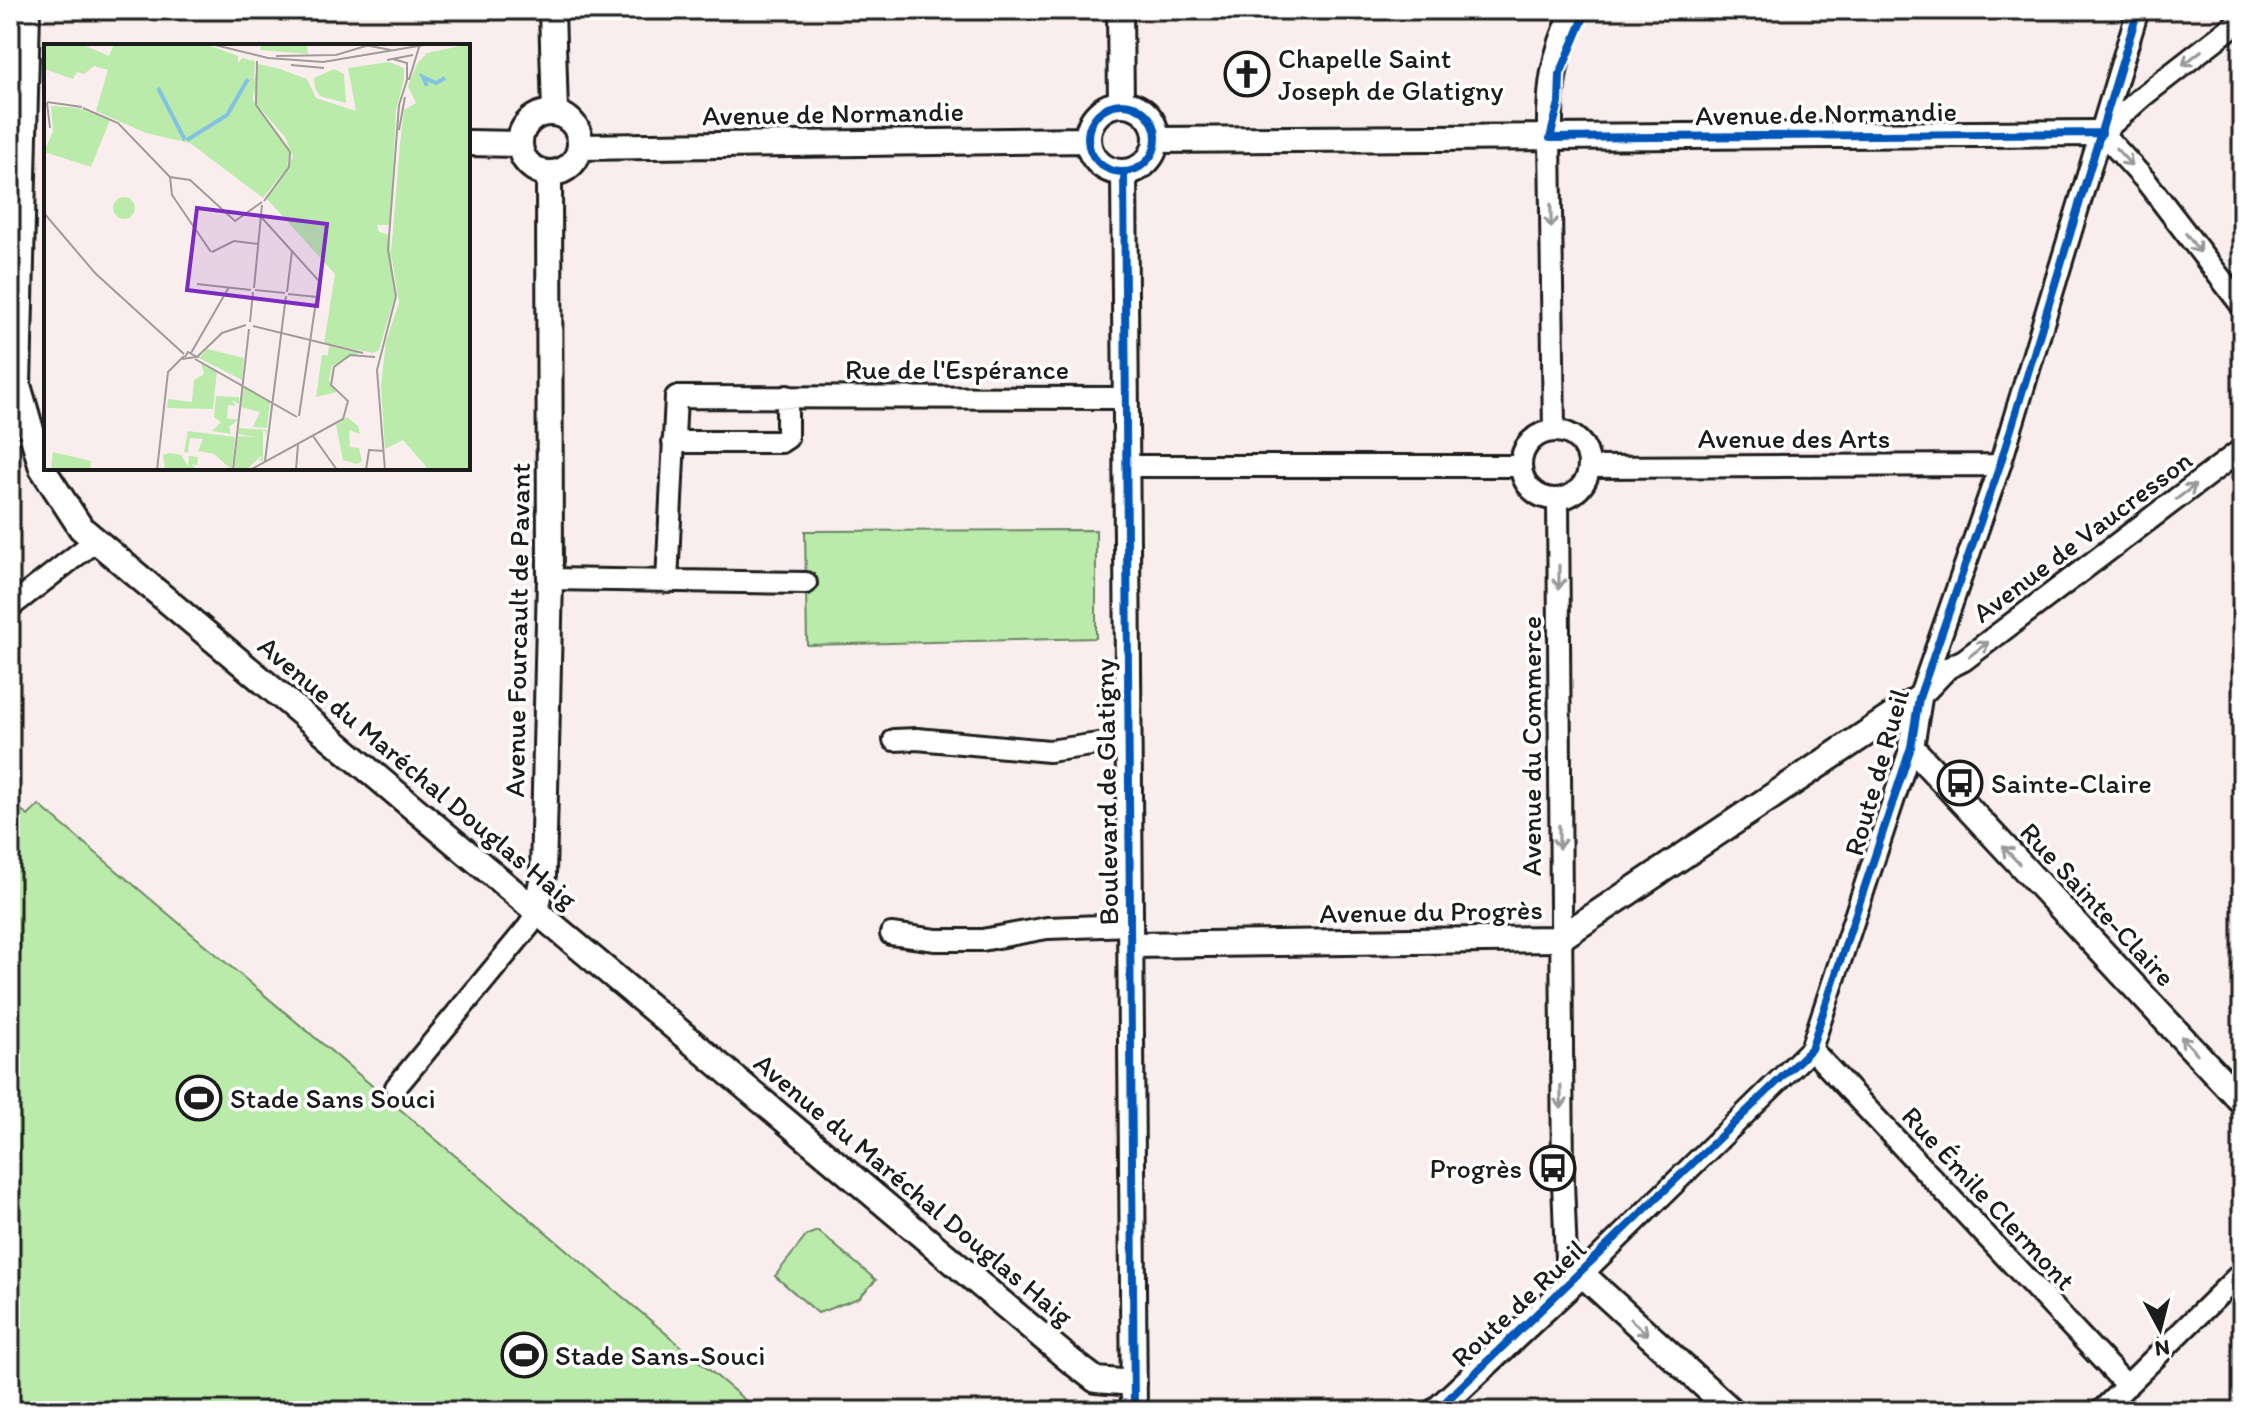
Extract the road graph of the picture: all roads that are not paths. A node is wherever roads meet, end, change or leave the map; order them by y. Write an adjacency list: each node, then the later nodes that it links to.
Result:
1 (27, 10): 16 (street, Avenue du Maréchal Douglas Haig)
2 (552, 10): 8 (street)
3 (1120, 10): 7 (street)
4 (1575, 10): 10 (street)
5 (2138, 10): 9 (street, Route de Rueil)
6 (2242, 19): 9 (street, one-way to 9)
7 (1121, 104): 11 (street); 12 (street)
8 (555, 113): 14 (street); 15 (street)
9 (2102, 133): 10 (street, Avenue de Normandie); 19 (street, one-way to 19); 25 (street, Route de Rueil)
10 (1550, 138): 12 (street, Avenue de Normandie); 22 (street, one-way to 22)
11 (1088, 140): 15 (street, Avenue de Normandie); 17 (street)
12 (1156, 140): 17 (street)
13 (470, 143): 14 (street)
14 (520, 144): 18 (street)
15 (580, 147): 18 (street)
16 (35, 148): 30 (street, Avenue du Maréchal Douglas Haig)
17 (1124, 172): 21 (street, Boulevard de Glatigny)
18 (549, 173): 31 (street, Avenue Fourcault de Pavant)
19 (2242, 306)
20 (787, 396): 21 (street, Rue de l'Espérance); 23 (street, Rue de l'Espérance); 23 (street)
21 (1126, 398): 26 (street, Boulevard de Glatigny)
22 (1554, 431): 27 (street); 28 (street)
23 (673, 442): 32 (street, Rue de l'Espérance)
24 (2242, 449): 35 (street, Avenue de Vaucresson, one-way to 24)
25 (2000, 465): 28 (street, Avenue des Arts); 35 (street, Route de Rueil)
26 (1126, 466): 27 (street); 37 (street, Boulevard de Glatigny)
27 (1520, 466): 29 (street)
28 (1589, 467): 29 (street)
29 (1558, 499): 41 (street, Avenue du Commerce, one-way to 41)
30 (95, 541): 34 (street); 38 (street, Avenue du Maréchal Douglas Haig)
31 (550, 579): 32 (street); 38 (street, Avenue Fourcault de Pavant)
32 (667, 582): 33 (street)
33 (806, 583)
34 (10, 607)
35 (1912, 720): 41 (street, Avenue du Progrès); 42 (street, Route de Rueil); 44 (street, Rue Sainte-Claire, one-way to 35)
36 (894, 740): 37 (street)
37 (1126, 740): 40 (street, Boulevard de Glatigny)
38 (536, 912): 43 (street, Avenue Fourcault de Pavant); 47 (street, Avenue du Maréchal Douglas Haig)
39 (891, 934): 40 (street)
40 (1130, 935): 41 (street, Avenue du Progrès); 47 (street, Boulevard de Glatigny)
41 (1559, 939): 46 (street, Avenue du Commerce, one-way to 46)
42 (1811, 1049): 46 (street, Route de Rueil); 48 (street, Rue Émile Clermont)
43 (396, 1087)
44 (2242, 1102)
45 (2242, 1272): 48 (street)
46 (1582, 1274): 50 (street, Route de Rueil); 51 (street, one-way to 51)
47 (1134, 1383): 49 (street, Boulevard de Glatigny)
48 (2127, 1386): 52 (street)
49 (1134, 1411)
50 (1436, 1411)
51 (1732, 1411)
52 (2101, 1411)

